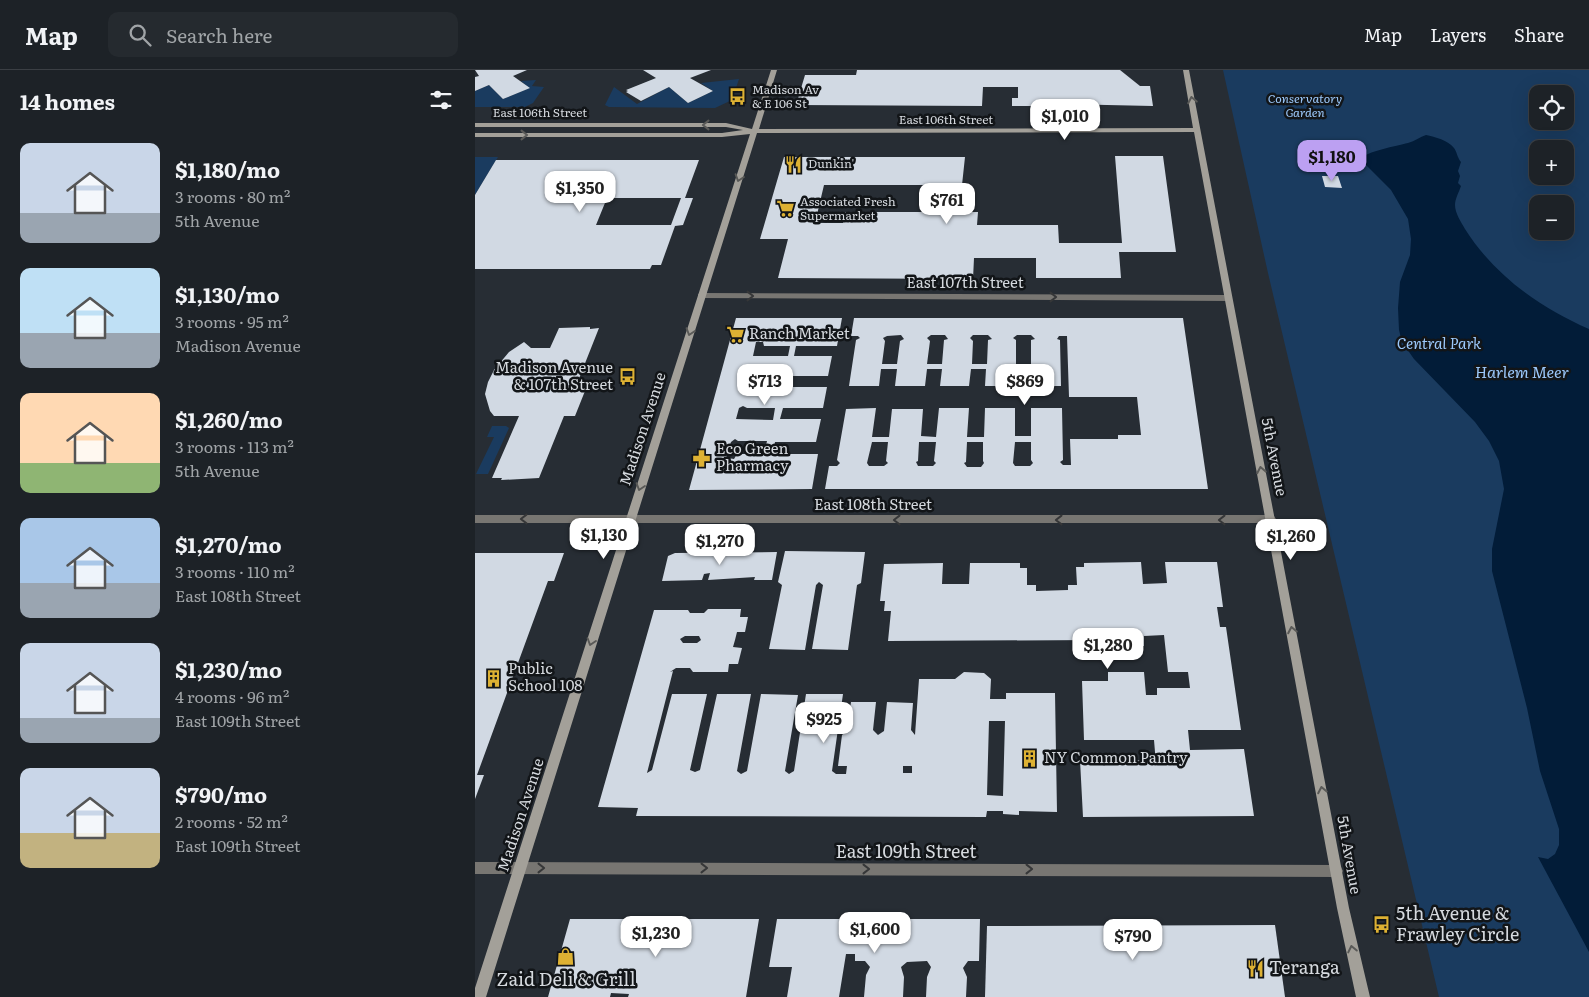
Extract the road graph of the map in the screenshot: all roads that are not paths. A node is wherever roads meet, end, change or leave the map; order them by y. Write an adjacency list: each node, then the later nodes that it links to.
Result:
1 (774, 70): 5 (main road, Madison Avenue)
2 (1186, 70): 4 (main road, 5th Avenue, one-way to 2)
3 (475, 125): 5 (main road, East 106th Street, one-way to 3)
4 (1198, 130): 5 (main road, East 106th Street); 8 (main road, 5th Avenue)
5 (754, 131): 6 (main road, East 106th Street, one-way to 5); 7 (main road, Madison Avenue, one-way to 7)
6 (475, 135)
7 (701, 296): 8 (street, East 107th Street, one-way to 8); 11 (main road, Madison Avenue, one-way to 11)
8 (1228, 298): 10 (main road, 5th Avenue, one-way to 8)
9 (475, 519): 11 (street, East 108th Street, one-way to 9)
10 (1271, 519): 11 (street, East 108th Street, one-way to 11); 14 (main road, 5th Avenue, one-way to 10)
11 (630, 520): 13 (main road, Madison Avenue, one-way to 13)
12 (475, 868): 13 (street, East 109th Street)
13 (519, 868): 14 (street, East 109th Street, one-way to 14); 15 (main road, Madison Avenue)
14 (1337, 870): 16 (main road, 5th Avenue, one-way to 14)
15 (479, 997)
16 (1363, 997)

